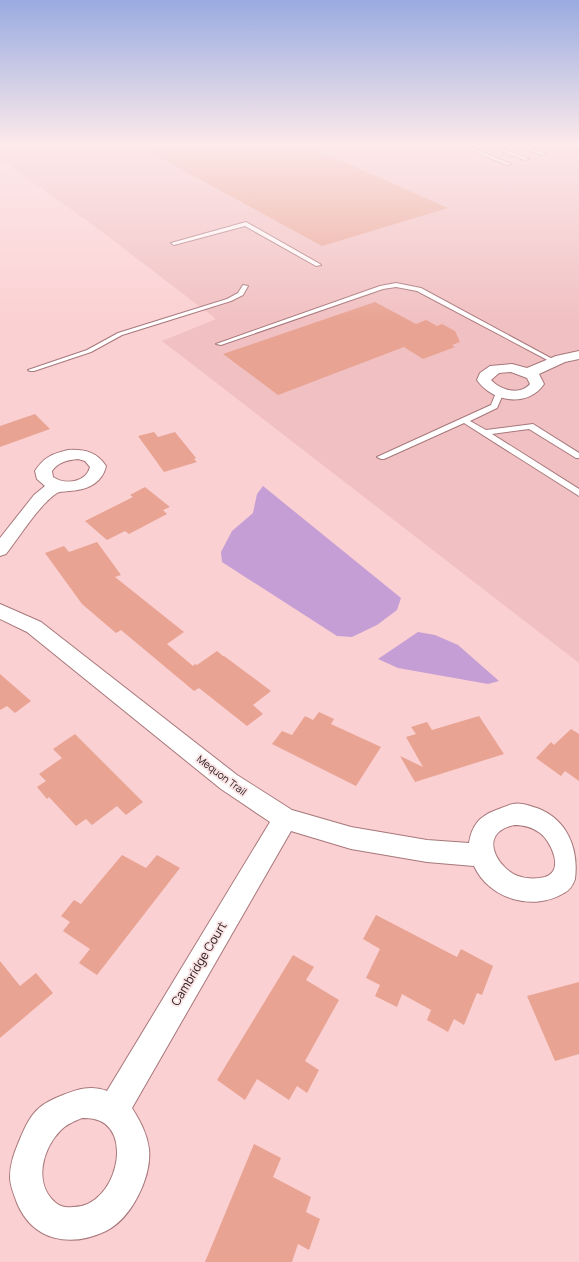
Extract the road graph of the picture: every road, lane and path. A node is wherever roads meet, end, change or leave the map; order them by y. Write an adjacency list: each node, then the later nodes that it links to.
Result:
1 (174, 243): 2 (lane)
2 (318, 265)
3 (245, 286): 7 (lane)
4 (219, 344): 6 (lane)
5 (579, 355): 6 (street)
6 (555, 362): 8 (street)
7 (32, 370)
8 (528, 373): 9 (street); 9 (street)
9 (500, 392): 10 (lane)
10 (464, 420): 11 (lane); 13 (lane)
11 (484, 433): 12 (lane); 15 (lane)
12 (579, 456)
13 (380, 457)
14 (55, 486): 16 (street)
15 (579, 494)
16 (0, 550)
17 (0, 611): 18 (street, Mequon Trail)
18 (285, 819): 19 (street, Mequon Trail); 20 (street, Cambridge Court)
19 (481, 855)
20 (113, 1110)

